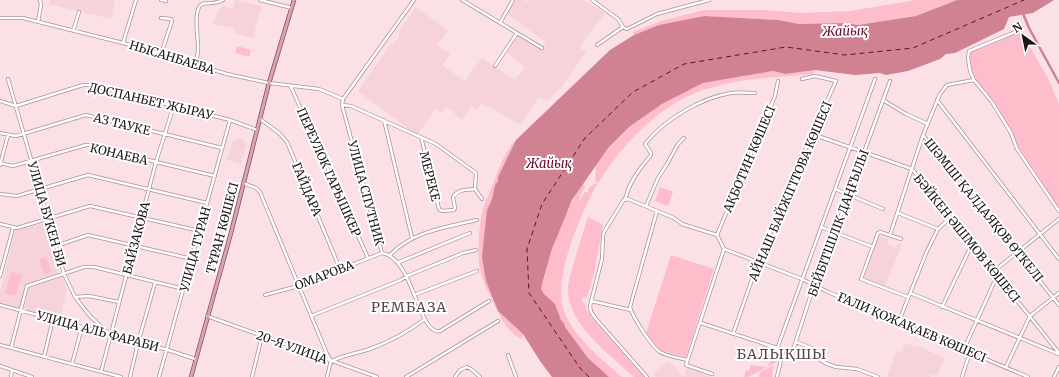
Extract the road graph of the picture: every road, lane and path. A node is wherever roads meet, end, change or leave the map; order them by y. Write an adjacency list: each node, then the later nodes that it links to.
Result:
1 (40, 0): 19 (street)
2 (136, 0): 25 (street)
3 (161, 0): 13 (street)
4 (223, 0): 29 (street)
5 (260, 0): 15 (street)
6 (294, 0): 15 (main road, ТҰРАН КӨШЕСІ)
7 (414, 0): 40 (street)
8 (462, 0): 20 (street)
9 (513, 0): 20 (street)
10 (592, 0): 21 (street)
11 (692, 0): 14 (street)
12 (709, 0): 14 (street)
13 (166, 1)
14 (694, 4): 21 (street)
15 (292, 8): 37 (main road, ТҰРАН КӨШЕСІ)
16 (79, 12): 23 (street)
17 (0, 18): 19 (street, НЫСАНБАЕВА)
18 (161, 18): 28 (street)
19 (38, 22): 23 (street, НЫСАНБАЕВА)
20 (500, 23): 24 (street)
21 (623, 27): 26 (street)
22 (1020, 30): 34 (street)
23 (73, 31): 25 (street, НЫСАНБАЕВА)
24 (517, 33): 27 (street); 30 (street)
25 (123, 43): 28 (street, НЫСАНБАЕВА)
26 (597, 45)
27 (542, 48)
28 (161, 54): 29 (street, НЫСАНБАЕВА)
29 (195, 65): 37 (street, НЫСАНБАЕВА)
30 (495, 66)
31 (8, 79): 46 (street, УЛИЦА БУКЕН БИ)
32 (802, 79): 55 (street, АЙНАШ БАЙЖІГІТОВА КӨШЕСІ)
33 (875, 79): 61 (street, БЕЙБІТШІЛІК ДАҢҒЫЛЫ)
34 (974, 80): 42 (street); 81 (street)
35 (778, 81): 96 (street, АҚБОТИН КӨШЕСІ)
36 (890, 81): 41 (street, БЕЙБІТШІЛІК ДАҢҒЫЛЫ)
37 (269, 83): 38 (street, НЫСАНБАЕВА); 47 (main road, ТҰРАН КӨШЕСІ)
38 (291, 86): 40 (street, НЫСАНБАЕВА); 109 (street, ПЕРЕУЛОК ГАРЫШКЕР)
39 (755, 93): 76 (street)
40 (343, 99): 45 (street, УЛИЦА СПУТНИК)
41 (883, 100): 50 (street, ШӘМШІ ҚАЛДАЯҚОВ ӨТКЕЛІ); 62 (street, БЕЙБІТШІЛІК ДАҢҒЫЛЫ)
42 (936, 100): 50 (street); 95 (street)
43 (0, 101): 46 (street)
44 (174, 105): 46 (street, ДОСПАНБЕТ ЖЫРАУ); 48 (street, ДОСПАНБЕТ ЖЫРАУ); 54 (street, БАЙЗАКОВА)
45 (342, 105): 49 (street); 107 (street, УЛИЦА СПУТНИК)
46 (16, 106): 53 (street, УЛИЦА БУКЕН БИ)
47 (260, 119): 51 (main road, ТҰРАН КӨШЕСІ); 114 (street, ГАЙДАРА)
48 (230, 120): 51 (street, ДОСПАНБЕТ ЖЫРАУ); 60 (street, УЛИЦА ТУРАН)
49 (384, 120): 58 (street); 98 (street)
50 (928, 124): 57 (street)
51 (257, 130): 68 (main road, ТҰРАН КӨШЕСІ)
52 (0, 134): 56 (street, АЗ ТАУКЕ)
53 (24, 134): 54 (street, АЗ ТАУКЕ); 56 (street, АЗ ТАУКЕ); 63 (street, УЛИЦА БУКЕН БИ)
54 (165, 134): 60 (street, АЗ ТАУКЕ); 64 (street, БАЙЗАКОВА)
55 (812, 134): 61 (street, БӘЙКЕН ӘШІМОВ КӨШЕСІ); 113 (street, АЙНАШ БАЙЖІГІТОВА КӨШЕСІ)
56 (8, 135): 65 (street)
57 (923, 135): 66 (street); 106 (street, ШӘМШІ ҚАЛДАЯҚОВ ӨТКЕЛІ)
58 (421, 137): 69 (street); 69 (street, МЕРЕКЕ)
59 (684, 138): 78 (street)
60 (222, 148): 67 (street, УЛИЦА ТУРАН)
61 (850, 148): 62 (street, БӘЙКЕН ӘШІМОВ КӨШЕСІ); 70 (street, БЕЙБІТШІЛІК ДАҢҒЫЛЫ)
62 (864, 152): 66 (street, БӘЙКЕН ӘШІМОВ КӨШЕСІ); 74 (street, БЕЙБІТШІЛІК ДАҢҒЫЛЫ)
63 (32, 160): 64 (street, КОНАЕВА); 65 (street, КОНАЕВА); 71 (street, УЛИЦА БУКЕН БИ)
64 (156, 162): 67 (street, КОНАЕВА); 72 (street, БАЙЗАКОВА)
65 (0, 164)
66 (912, 169): 82 (street); 83 (street, БӘЙКЕН ӘШІМОВ КӨШЕСІ)
67 (215, 176): 77 (street, УЛИЦА ТУРАН)
68 (243, 183): 125 (street); 142 (main road, ТҰРАН КӨШЕСІ)
69 (475, 189): 75 (street)
70 (835, 189): 74 (street); 89 (street, БЕЙБІТШІЛІК ДАҢҒЫЛЫ)
71 (40, 190): 72 (street); 73 (street); 85 (street, УЛИЦА БУКЕН БИ)
72 (148, 190): 77 (street); 84 (street, БАЙЗАКОВА)
73 (0, 194)
74 (849, 194): 79 (street); 93 (street, БЕЙБІТШІЛІК ДАҢҒЫЛЫ)
75 (482, 199)
76 (625, 200): 78 (street); 134 (street)
77 (207, 203): 92 (street, УЛИЦА ТУРАН)
78 (646, 206): 80 (street)
79 (883, 209)
80 (657, 211): 96 (street); 141 (street)
81 (1059, 211)
82 (898, 213): 91 (street); 97 (street)
83 (951, 217): 91 (street); 100 (street, БӘЙКЕН ӘШІМОВ КӨШЕСІ)
84 (141, 218): 85 (street); 92 (street); 102 (street, БАЙЗАКОВА)
85 (48, 219): 90 (street); 101 (street, УЛИЦА БУКЕН БИ)
86 (1059, 219): 95 (street)
87 (477, 220): 98 (street)
88 (0, 224): 90 (street)
89 (821, 227): 93 (street); 122 (street, БЕЙБІТШІЛІК ДАҢҒЫЛЫ)
90 (13, 228): 119 (street)
91 (938, 229): 127 (street)
92 (200, 231): 110 (street, УЛИЦА ТУРАН)
93 (835, 232): 103 (street); 124 (street, БЕЙБІТШІЛІК ДАҢҒЫЛЫ)
94 (470, 233): 112 (street)
95 (1040, 234): 106 (street); 111 (street)
96 (717, 235): 104 (street)
97 (890, 235): 99 (street); 103 (street)
98 (412, 238): 108 (street)
99 (901, 239)
100 (972, 243): 116 (street, БӘЙКЕН ӘШІМОВ КӨШЕСІ); 139 (street)
101 (56, 246): 102 (street); 117 (street, УЛИЦА БУКЕН БИ)
102 (134, 246): 110 (street); 118 (street, БАЙЗАКОВА)
103 (873, 247): 132 (street)
104 (724, 249): 113 (street, ҒАЛИ ҚОЖАҚАЕВ КӨШЕСІ); 150 (street)
105 (476, 250): 120 (street)
106 (1018, 252): 116 (street); 133 (street, ШӘМШІ ҚАЛДАЯҚОВ ӨТКЕЛІ)
107 (382, 253): 108 (street, УЛИЦА СПУТНИК); 109 (street, ОМАРОВА)
108 (390, 255): 112 (street, УЛИЦА СПУТНИК)
109 (368, 258): 114 (street, ОМАРОВА)
110 (192, 259): 126 (street, УЛИЦА ТУРАН)
111 (1059, 259)
112 (398, 262): 120 (street, УЛИЦА СПУТНИК)
113 (758, 262): 122 (street, ҒАЛИ ҚОЖАҚАЕВ КӨШЕСІ); 152 (street, АЙНАШ БАЙЖІГІТОВА КӨШЕСІ)
114 (340, 269): 125 (street, ОМАРОВА)
115 (477, 271): 130 (street)
116 (994, 271): 121 (street, БӘЙКЕН ӘШІМОВ КӨШЕСІ)
117 (64, 274): 118 (street); 131 (street, УЛИЦА БУКЕН БИ); 140 (street)
118 (126, 274): 123 (street); 135 (street, БАЙЗАКОВА)
119 (0, 276)
120 (407, 276): 130 (street, УЛИЦА СПУТНИК); 143 (street)
121 (998, 276): 144 (street, БӘЙКЕН ӘШІМОВ КӨШЕСІ); 149 (street)
122 (802, 279): 124 (street, ҒАЛИ ҚОЖАҚАЕВ КӨШЕСІ); 160 (street, БЕЙБІТШІЛІК ДАҢҒЫЛЫ)
123 (155, 282): 126 (street); 156 (street)
124 (814, 284): 148 (street, ҒАЛИ ҚОЖАҚАЕВ КӨШЕСІ); 157 (street, БЕЙБІТШІЛІК ДАҢҒЫЛЫ)
125 (298, 286): 129 (street, ОМАРОВА); 143 (street)
126 (184, 289): 162 (street, УЛИЦА ТУРАН)
127 (910, 293): 132 (street); 139 (street)
128 (1059, 293): 133 (street)
129 (265, 295)
130 (414, 296): 146 (street, УЛИЦА СПУТНИК)
131 (75, 297): 135 (street); 153 (street, УЛИЦА БУКЕН БИ)
132 (908, 297): 148 (street)
133 (1054, 298): 138 (street, ШӘМШІ ҚАЛДАЯҚОВ ӨТКЕЛІ); 144 (street)
134 (591, 301): 141 (street); 193 (street)
135 (119, 302): 153 (street, БАЙЗАКОВА)
136 (489, 302): 146 (street)
137 (0, 305): 140 (street, УЛИЦА АЛЬ ФАРАБИ)
138 (1059, 305)
139 (942, 307): 149 (street)
140 (21, 310): 145 (street, УЛИЦА АЛЬ ФАРАБИ); 159 (street)
141 (631, 310): 169 (street)
142 (207, 316): 154 (street, 20-Я УЛИЦА); 168 (main road, ТҰРАН КӨШЕСІ)
143 (311, 316): 171 (street)
144 (1030, 316): 155 (street); 165 (street, БӘЙКЕН ӘШІМОВ КӨШЕСІ)
145 (53, 319): 151 (street, УЛИЦА АЛЬ ФАРАБИ); 167 (street)
146 (425, 319): 171 (street)
147 (498, 321): 189 (street)
148 (899, 321): 161 (street, ҒАЛИ ҚОЖАҚАЕВ КӨШЕСІ)
149 (976, 321): 155 (street); 161 (street)
150 (701, 323): 152 (street); 169 (street)
151 (82, 327): 153 (street, УЛИЦА АЛЬ ФАРАБИ); 172 (street)
152 (733, 334): 160 (street)
153 (110, 335): 156 (street, УЛИЦА АЛЬ ФАРАБИ); 177 (street, БАЙЗАКОВА)
154 (262, 336): 171 (street, 20-Я УЛИЦА); 186 (street)
155 (1018, 338): 165 (street); 174 (street)
156 (138, 342): 162 (street, УЛИЦА АЛЬ ФАРАБИ); 183 (street)
157 (796, 342): 163 (street, БЕЙБІТШІЛІК ДАҢҒЫЛЫ); 195 (street)
158 (0, 345): 159 (street)
159 (11, 348): 167 (street)
160 (777, 349): 163 (street); 170 (street)
161 (964, 349): 164 (street, ҒАЛИ ҚОЖАҚАЕВ КӨШЕСІ)
162 (168, 350): 168 (street, УЛИЦА АЛЬ ФАРАБИ); 184 (street, УЛИЦА ТУРАН)
163 (789, 352): 170 (street, БЕЙБІТШІЛІК ДАҢҒЫЛЫ)
164 (970, 352): 174 (street, ҒАЛИ ҚОЖАҚАЕВ КӨШЕСІ); 196 (street)
165 (1059, 353)
166 (508, 355): 192 (street)
167 (44, 356): 172 (street)
168 (195, 359): 185 (main road, ТҰРАН КӨШЕСІ)
169 (687, 360): 178 (street)
170 (781, 360): 194 (street)
171 (331, 361): 179 (street, 20-Я УЛИЦА); 187 (street)
172 (72, 364): 177 (street)
173 (0, 366): 176 (street)
174 (1006, 367): 197 (street, ҒАЛИ ҚОЖАҚАЕВ КӨШЕСІ)
175 (1059, 367): 198 (street)
176 (12, 370): 180 (street); 181 (street)
177 (101, 372): 182 (street)
178 (712, 374)
179 (367, 375): 188 (street, 20-Я УЛИЦА)
180 (11, 377)
181 (32, 377)
182 (121, 377)
183 (130, 377)
184 (160, 377)
185 (191, 377)
186 (252, 377)
187 (327, 377)
188 (377, 377)
189 (406, 377)
190 (455, 377): 191 (street)
191 (480, 377)
192 (516, 377)
193 (647, 377)
194 (777, 377)
195 (878, 377)
196 (962, 377)
197 (1028, 377)
198 (1054, 377)

